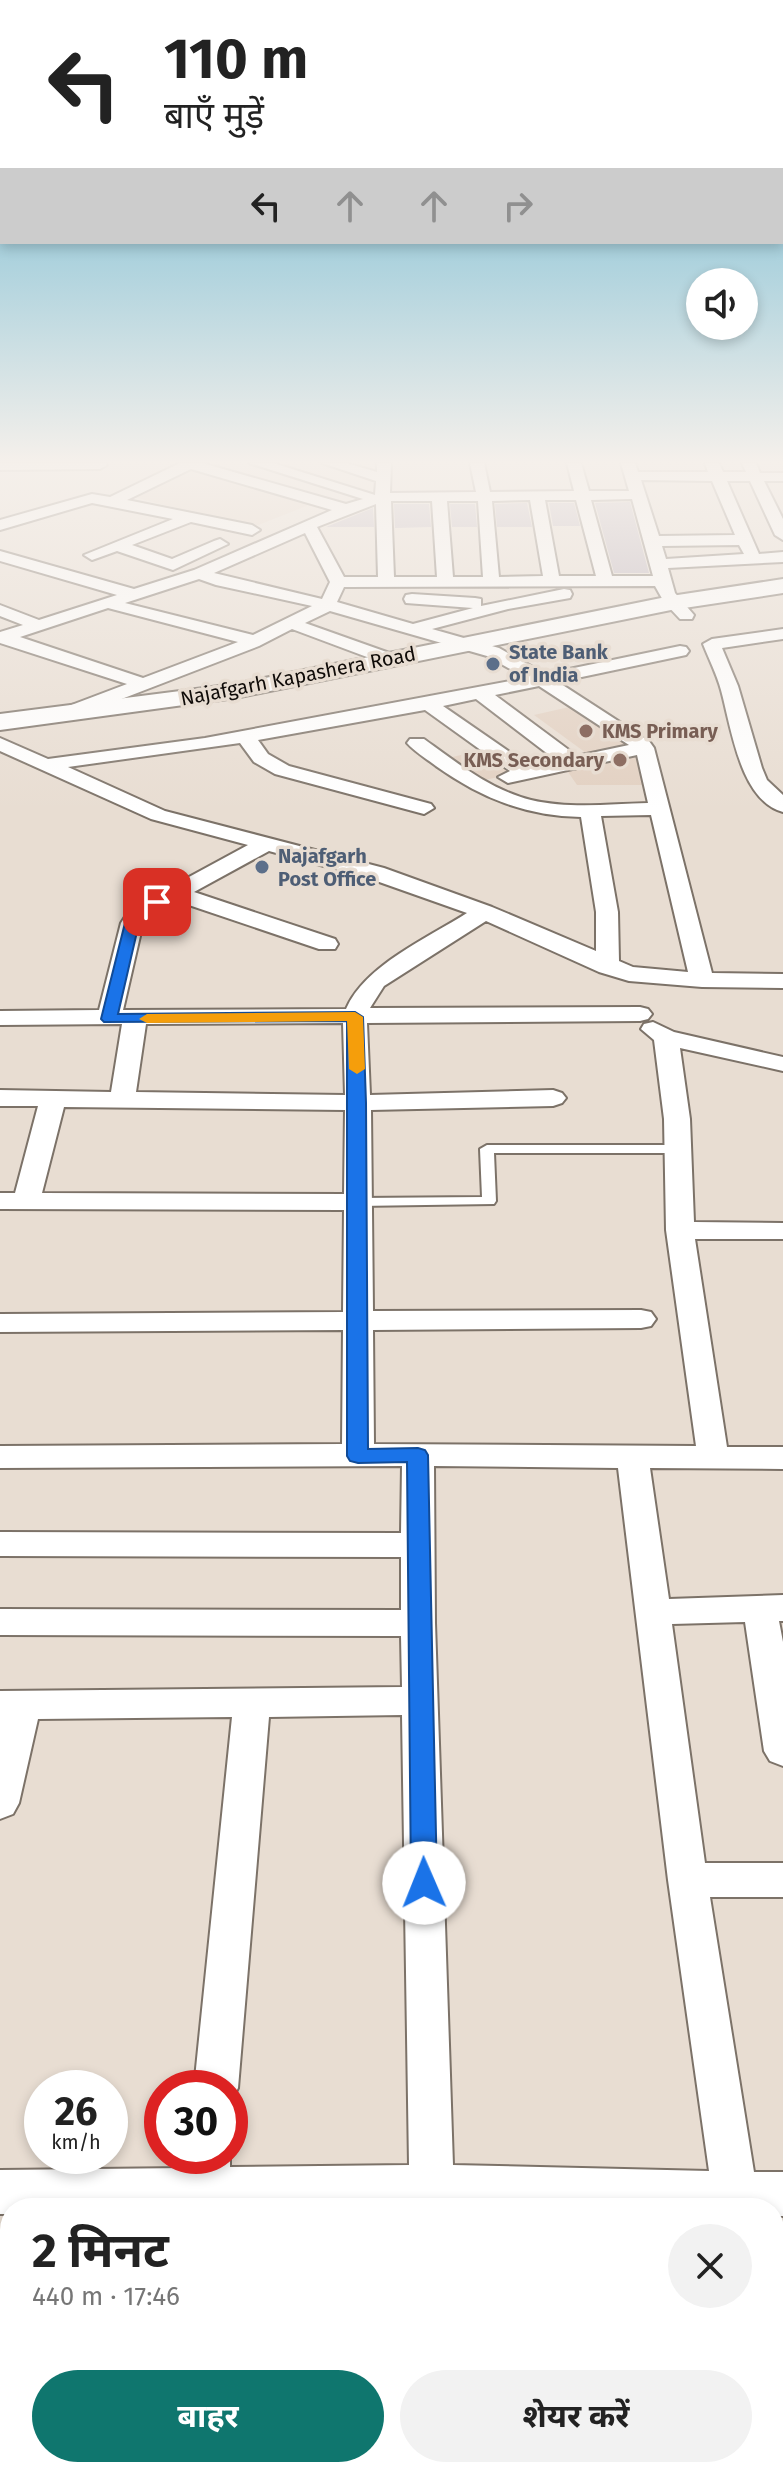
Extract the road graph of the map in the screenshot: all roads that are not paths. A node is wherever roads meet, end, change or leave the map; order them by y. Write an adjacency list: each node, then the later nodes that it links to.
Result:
1 (79, 579): 15 (street)
2 (180, 579): 15 (street)
3 (214, 579): 19 (street)
4 (336, 579): 13 (street)
5 (619, 579): 9 (street)
6 (636, 579): 18 (street)
7 (658, 579): 20 (street)
8 (552, 580): 9 (street); 12 (street)
9 (605, 580)
10 (386, 581): 11 (street); 13 (street)
11 (445, 581): 12 (street)
12 (491, 581)
13 (338, 582): 19 (street)
14 (781, 592): 20 (main road, Najafgarh Kapashera Road)
15 (129, 593): 17 (street)
16 (412, 599): 18 (street)
17 (103, 602): 23 (street); 27 (street)
18 (507, 604): 24 (street)
19 (328, 605): 22 (street); 24 (street)
20 (679, 609): 28 (main road, Najafgarh Kapashera Road); 30 (main road, Najafgarh Kapashera Road)
21 (0, 610): 23 (street)
22 (293, 624): 27 (street); 31 (street)
23 (38, 625): 26 (street)
24 (410, 630): 28 (street)
25 (783, 634): 46 (street)
26 (1, 637): 33 (street)
27 (255, 641): 33 (street)
28 (462, 644): 30 (street); 31 (main road, Najafgarh Kapashera Road)
29 (680, 651): 32 (street)
30 (493, 652): 32 (street); 38 (main road, Najafgarh Kapashera Road)
31 (389, 659): 36 (main road, Najafgarh Kapashera Road)
32 (544, 681): 34 (street); 42 (street)
33 (144, 684): 36 (street)
34 (481, 694): 35 (street); 43 (street)
35 (428, 704): 39 (street); 45 (street)
36 (58, 716): 37 (main road, Najafgarh Kapashera Road)
37 (0, 722)
38 (0, 732)
39 (246, 738): 44 (street); 50 (street)
40 (417, 743): 48 (street)
41 (0, 744): 44 (street)
42 (644, 748): 43 (street); 52 (street)
43 (573, 763): 45 (street)
44 (43, 765): 53 (street)
45 (526, 773): 48 (street)
46 (756, 777): 47 (street); 49 (street)
47 (783, 777)
48 (476, 784): 51 (street)
49 (782, 803)
50 (424, 808)
51 (590, 809): 52 (street); 57 (street)
52 (660, 809): 58 (street)
53 (264, 845): 54 (street); 55 (street)
54 (174, 893): 56 (street); 63 (street)
55 (484, 912): 57 (street); 61 (street)
56 (327, 944)
57 (618, 970): 58 (street); 60 (street)
58 (702, 980): 59 (street)
59 (783, 981)
60 (640, 1014): 61 (street); 65 (street)
61 (355, 1017): 64 (street); 71 (street)
62 (0, 1018): 63 (street)
63 (109, 1019): 64 (street)
64 (135, 1019): 70 (street)
65 (666, 1037): 66 (street); 72 (street)
66 (783, 1064)
67 (0, 1098): 69 (street)
68 (553, 1098): 71 (street)
69 (53, 1099): 70 (street); 73 (street)
70 (122, 1100): 71 (street)
71 (358, 1103): 74 (street)
72 (678, 1149): 74 (lane); 75 (street)
73 (13, 1201): 74 (street)
74 (358, 1202): 78 (street)
75 (680, 1230): 76 (street); 84 (street)
76 (783, 1231)
77 (641, 1319): 78 (street)
78 (358, 1321): 79 (street); 81 (street)
79 (0, 1323)
80 (418, 1455): 81 (street); 83 (street); 87 (street)
81 (358, 1456): 82 (street)
82 (0, 1457)
83 (633, 1457): 84 (street); 89 (street)
84 (713, 1457): 85 (street)
85 (783, 1458)
86 (0, 1544): 87 (street)
87 (417, 1545): 91 (street)
88 (772, 1608): 89 (street); 95 (street)
89 (653, 1612): 97 (street)
90 (0, 1622): 91 (street)
91 (418, 1623): 92 (street)
92 (420, 1701): 93 (street); 103 (street)
93 (252, 1703): 94 (street); 99 (street)
94 (12, 1705): 96 (street)
95 (783, 1751)
96 (0, 1803)
97 (688, 1880): 98 (street); 106 (street)
98 (783, 1880)
99 (218, 2070)
100 (207, 2184): 103 (street); 104 (street)
101 (0, 2192): 104 (street)
102 (783, 2194): 107 (street)
103 (432, 2197): 105 (street)
104 (50, 2198)
105 (509, 2198)
106 (736, 2198)
107 (756, 2198)

